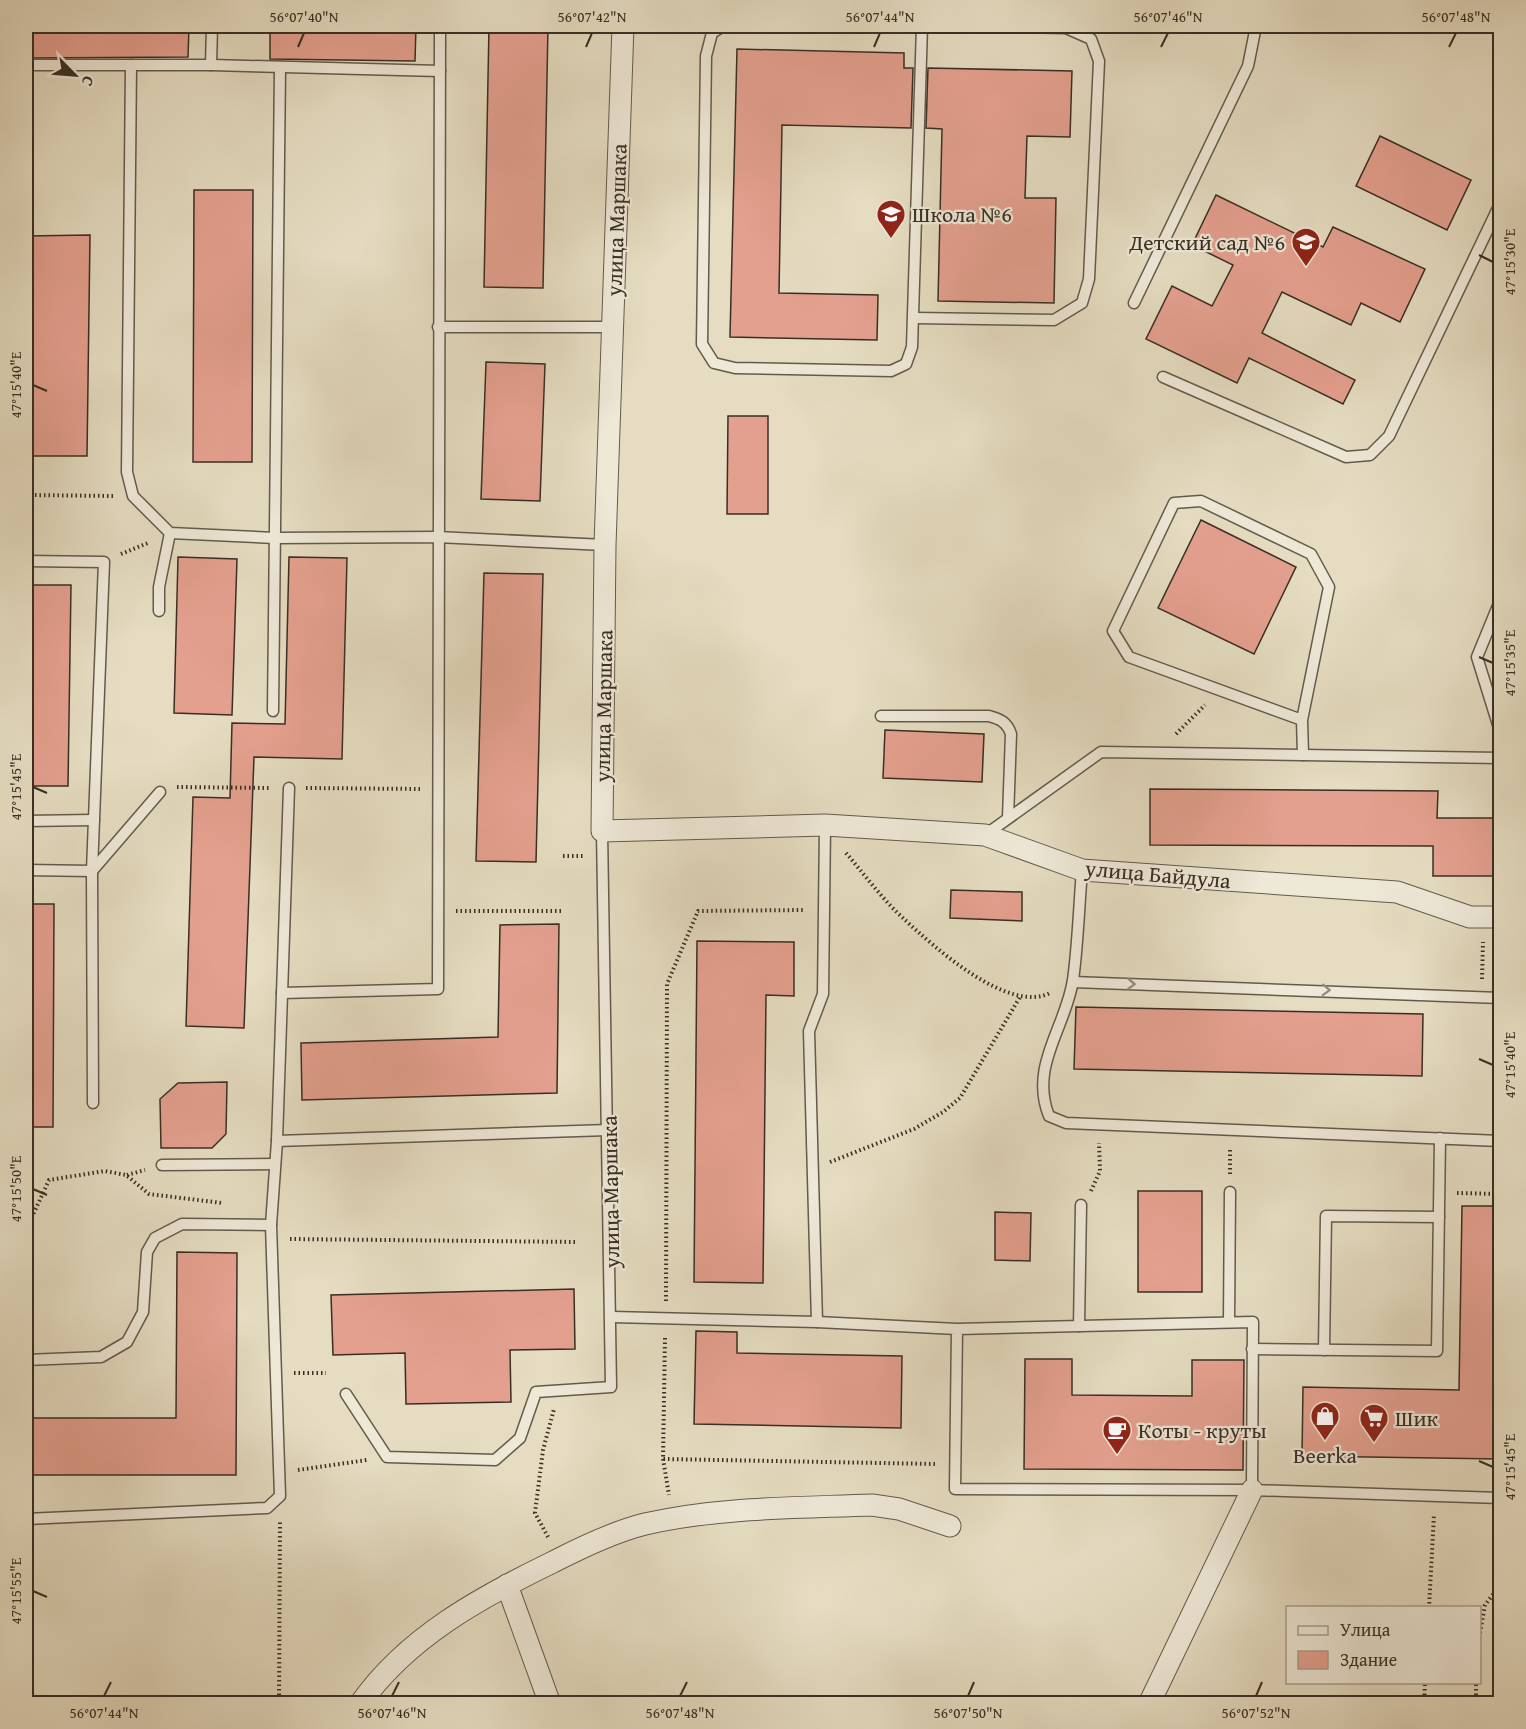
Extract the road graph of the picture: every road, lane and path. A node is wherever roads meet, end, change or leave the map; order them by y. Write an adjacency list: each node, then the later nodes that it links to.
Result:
1 (212, 26): 10 (lane)
2 (440, 26): 12 (lane)
3 (623, 26): 17 (street, улица Маршака)
4 (723, 26): 15 (lane)
5 (922, 26): 15 (lane)
6 (970, 26): 15 (lane)
7 (1256, 26): 14 (lane)
8 (26, 65): 9 (lane)
9 (131, 65): 10 (lane); 22 (lane)
10 (212, 65): 11 (lane)
11 (280, 67): 12 (lane); 24 (lane)
12 (440, 71): 16 (lane)
13 (1500, 204): 18 (lane)
14 (1134, 303)
15 (914, 318)
16 (438, 327): 17 (lane); 25 (lane)
17 (613, 327): 26 (street, улица Маршака)
18 (1163, 377)
19 (1500, 413): 20 (path)
20 (1499, 438)
21 (26, 495): 22 (path)
22 (133, 496): 23 (lane)
23 (170, 533): 24 (lane); 28 (path); 30 (lane)
24 (275, 537): 25 (lane); 32 (lane)
25 (437, 537): 26 (lane); 40 (lane)
26 (605, 544): 46 (street, улица Маршака)
27 (26, 561): 28 (lane)
28 (104, 562): 44 (lane)
29 (1500, 602): 35 (lane)
30 (159, 611)
31 (1221, 690): 34 (lane); 34 (lane); 36 (path)
32 (273, 711)
33 (881, 716): 42 (lane)
34 (1302, 720): 37 (lane)
35 (1500, 731)
36 (1156, 753): 37 (lane); 42 (lane)
37 (1303, 755): 38 (lane)
38 (1500, 758)
39 (290, 788): 40 (path); 41 (path); 57 (lane)
40 (437, 789): 54 (lane)
41 (160, 792): 51 (lane)
42 (1008, 818): 47 (lane)
43 (26, 820): 44 (lane)
44 (94, 820): 51 (lane)
45 (825, 825): 46 (street, улица Байдула); 47 (street, улица Байдула); 52 (lane)
46 (602, 831): 62 (lane, улица Маршака)
47 (985, 835): 50 (street, улица Байдула)
48 (846, 853): 58 (path)
49 (26, 870): 51 (lane)
50 (1082, 870): 55 (street, улица Байдула); 56 (lane)
51 (92, 871): 60 (lane)
52 (824, 910): 69 (lane); 81 (path)
53 (563, 911): 54 (path)
54 (438, 912): 57 (lane)
55 (1500, 917)
56 (1073, 982): 58 (path); 59 (lane, one-way to 59); 61 (lane)
57 (282, 993): 65 (lane)
58 (1020, 997): 69 (path)
59 (1500, 998)
60 (93, 1103)
61 (1099, 1125): 63 (lane); 74 (path)
62 (608, 1130): 65 (lane); 80 (lane, улица Маршака)
63 (1231, 1130): 64 (lane); 70 (path)
64 (1440, 1138): 66 (lane); 75 (lane)
65 (277, 1141): 67 (lane)
66 (1500, 1141)
67 (275, 1164): 68 (lane); 76 (lane)
68 (162, 1165)
69 (811, 1169): 82 (lane)
70 (1230, 1192): 83 (lane)
71 (1456, 1193): 72 (path)
72 (1500, 1194)
73 (230, 1204): 77 (path)
74 (1081, 1205): 84 (lane)
75 (1439, 1217): 87 (lane); 87 (lane)
76 (271, 1225): 78 (lane); 88 (lane)
77 (26, 1230)
78 (271, 1238): 79 (path); 90 (lane)
79 (577, 1242)
80 (612, 1317): 81 (lane); 91 (lane, улица Маршака)
81 (666, 1318): 82 (lane); 94 (path)
82 (817, 1322): 85 (lane)
83 (1229, 1322): 84 (lane); 86 (lane)
84 (1079, 1326): 85 (lane)
85 (957, 1329): 95 (lane)
86 (1252, 1349): 87 (lane); 97 (lane)
87 (1324, 1350)
88 (26, 1359)
89 (326, 1372): 90 (path)
90 (275, 1374): 96 (lane)
91 (560, 1390): 93 (lane); 104 (path)
92 (346, 1394): 93 (lane)
93 (387, 1457): 96 (path)
94 (663, 1459): 95 (path); 101 (path)
95 (955, 1464): 97 (lane)
96 (279, 1473): 98 (lane)
97 (1252, 1490): 99 (lane); 114 (street)
98 (280, 1496): 102 (lane); 111 (path)
99 (1435, 1496): 100 (lane); 107 (path)
100 (1500, 1498)
101 (674, 1519): 103 (street); 104 (street)
102 (26, 1520)
103 (950, 1526)
104 (559, 1559): 106 (street)
105 (1500, 1585): 108 (path)
106 (507, 1586): 112 (street); 113 (street)
107 (1429, 1606)
108 (1481, 1624)
109 (1425, 1684): 115 (path)
110 (1476, 1684): 116 (path)
111 (279, 1704)
112 (360, 1704)
113 (550, 1704)
114 (1149, 1704)
115 (1424, 1704)
116 (1476, 1704)

